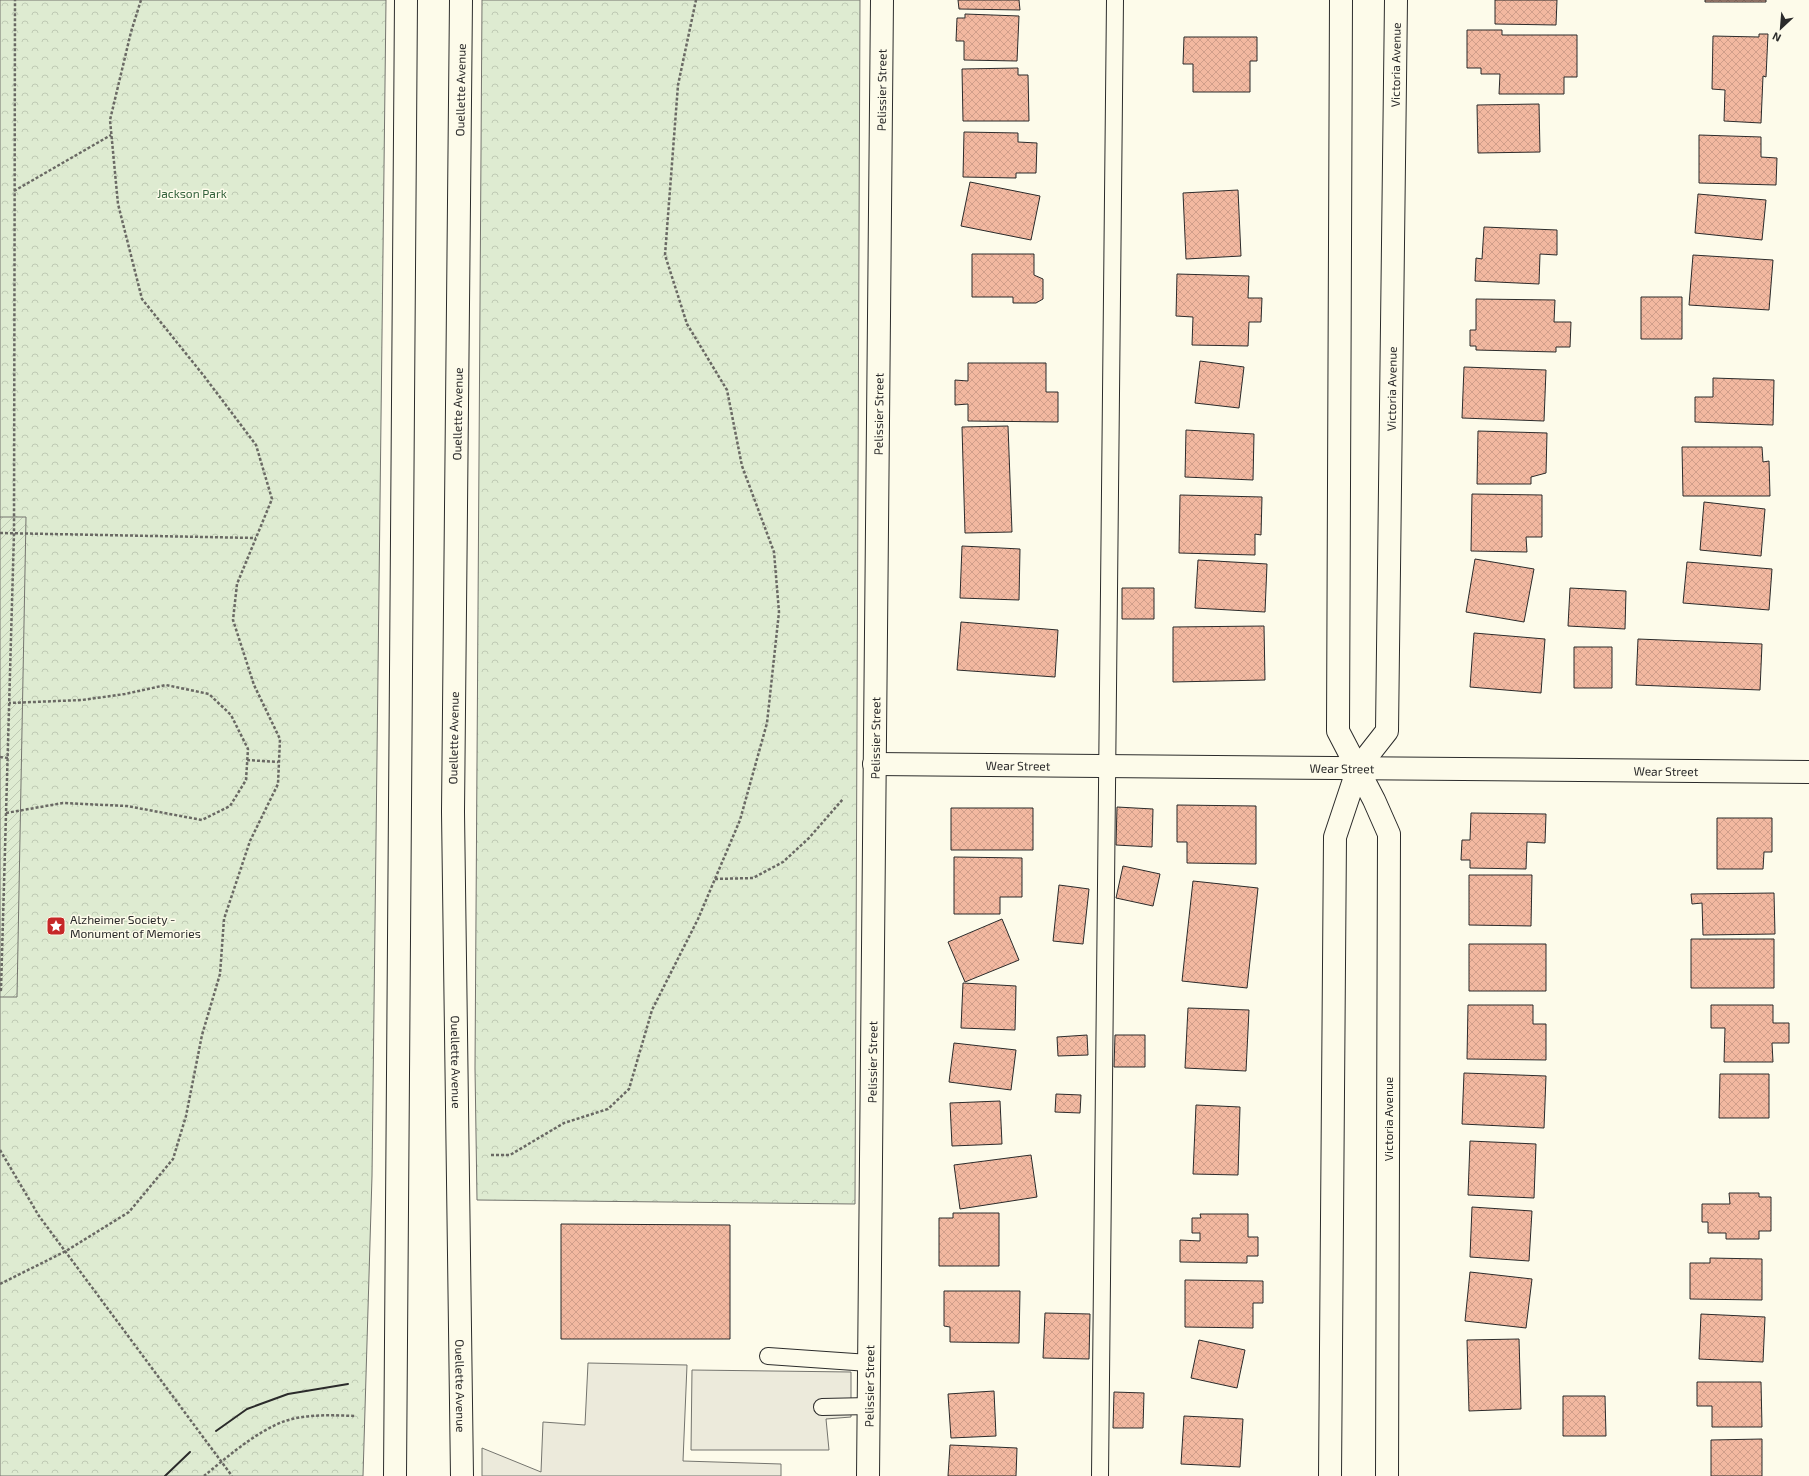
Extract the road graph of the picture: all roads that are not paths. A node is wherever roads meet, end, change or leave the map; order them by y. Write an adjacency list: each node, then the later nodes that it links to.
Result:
1 (406, 0): 15 (street)
2 (461, 0): 16 (street, Ouellette Avenue)
3 (882, 0): 7 (street, Pelissier Street)
4 (1115, 0): 8 (lane)
5 (1341, 0): 9 (street, Victoria Avenue)
6 (1396, 0): 9 (street, Victoria Avenue)
7 (874, 764): 8 (street, Wear Street); 12 (street, Pelissier Street)
8 (1108, 766): 9 (street, Wear Street); 18 (lane)
9 (1358, 768): 10 (street, Wear Street); 19 (street, Victoria Avenue); 20 (street, Victoria Avenue)
10 (1809, 772)
11 (768, 1356): 12 (lane)
12 (869, 1363): 13 (street, Pelissier Street)
13 (869, 1406): 14 (lane); 17 (street, Pelissier Street)
14 (822, 1407)
15 (395, 1476)
16 (462, 1476)
17 (868, 1476)
18 (1100, 1476)
19 (1330, 1476)
20 (1387, 1476)

